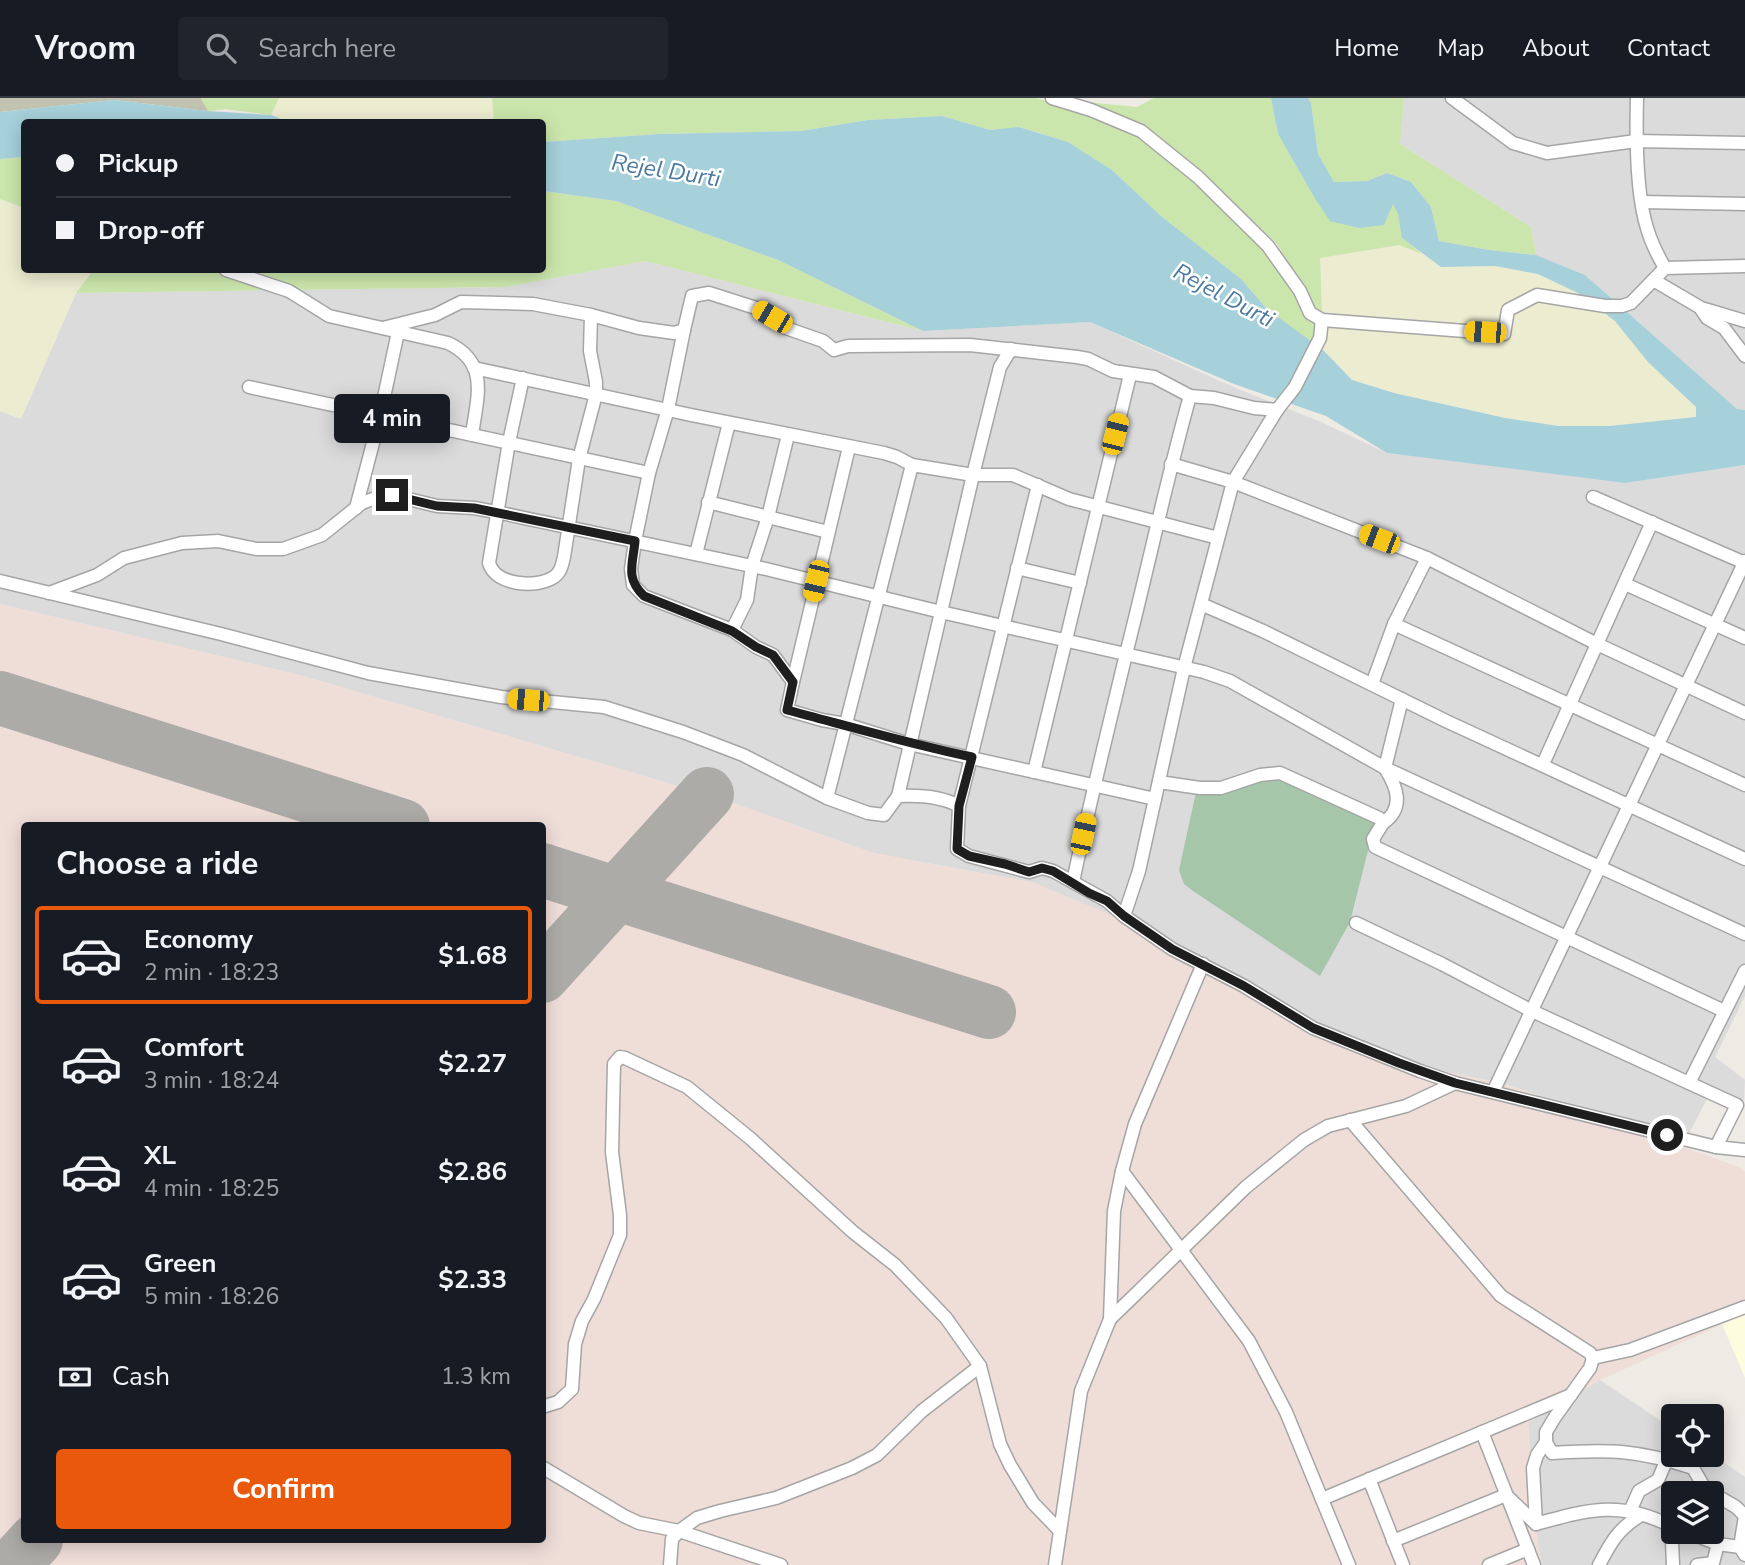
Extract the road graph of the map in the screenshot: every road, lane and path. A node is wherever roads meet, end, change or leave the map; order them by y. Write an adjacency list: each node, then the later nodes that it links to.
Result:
1 (1052, 98): 14 (street)
2 (1452, 98): 4 (street)
3 (1637, 98): 4 (street)
4 (1636, 141): 5 (street); 6 (street)
5 (1745, 143)
6 (1642, 201): 7 (street); 9 (street)
7 (1745, 204)
8 (1745, 266): 9 (street)
9 (1665, 268): 11 (street)
10 (235, 273): 16 (street)
11 (1655, 281): 12 (street); 14 (street)
12 (1701, 308): 15 (street); 20 (street)
13 (591, 315): 16 (street); 17 (street); 25 (street)
14 (1322, 320): 28 (street)
15 (1745, 321)
16 (383, 328): 18 (street)
17 (684, 330): 19 (street); 27 (street)
18 (398, 332): 21 (street); 29 (street)
19 (1011, 349): 22 (street); 39 (street)
20 (1745, 356)
21 (474, 368): 23 (street); 31 (street)
22 (1130, 375): 26 (street); 44 (street)
23 (523, 378): 25 (street); 33 (street)
24 (249, 387): 29 (street)
25 (596, 394): 27 (street); 35 (street)
26 (1190, 396): 28 (street); 36 (street)
27 (668, 409): 30 (street); 38 (street)
28 (1277, 410): 40 (street)
29 (380, 416): 31 (street); 45 (street)
30 (729, 423): 32 (street); 43 (street)
31 (472, 435): 33 (street)
32 (788, 435): 34 (street); 47 (street)
33 (509, 442): 35 (street); 46 (street)
34 (849, 447): 37 (street); 51 (street)
35 (579, 458): 38 (street); 50 (street)
36 (1171, 464): 40 (street); 48 (street)
37 (912, 465): 39 (street); 64 (street)
38 (649, 473): 53 (street)
39 (973, 475): 41 (street); 66 (street)
40 (1233, 482): 52 (street); 55 (street)
41 (1038, 485): 44 (street); 58 (street)
42 (1593, 497): 49 (street)
43 (708, 502): 47 (street); 54 (street)
44 (1098, 507): 48 (street); 61 (street)
45 (356, 508): 46 (street); 63 (street)
46 (496, 512): 50 (street); 50 (street)
47 (768, 517): 51 (street); 57 (street)
48 (1158, 521): 52 (street); 74 (street)
49 (1652, 522): 56 (street); 62 (street)
50 (569, 527): 53 (street)
51 (828, 532): 60 (street)
52 (1218, 538): 65 (street)
53 (635, 541): 54 (street); 70 (street)
54 (696, 554): 57 (street)
55 (1427, 558): 67 (street); 73 (street)
56 (1745, 562): 68 (street)
57 (752, 566): 60 (street); 70 (street)
58 (1017, 568): 61 (street); 69 (street)
59 (0, 581): 63 (street)
60 (816, 581): 64 (street); 76 (street)
61 (1080, 583): 72 (street)
62 (1625, 584): 68 (street); 73 (street)
63 (49, 593): 93 (street)
64 (880, 597): 66 (street); 82 (street)
65 (1201, 604): 75 (street); 77 (street)
66 (941, 612): 69 (street); 83 (street)
67 (1394, 624): 77 (street); 80 (street)
68 (1715, 624): 71 (street); 78 (street)
69 (1003, 626): 72 (street); 85 (street)
70 (732, 631): 76 (street)
71 (1745, 638)
72 (1066, 641): 74 (street); 88 (street)
73 (1597, 644): 78 (street); 80 (street)
74 (1126, 654): 75 (street); 91 (street)
75 (1184, 668): 87 (street); 89 (street)
76 (793, 682): 82 (street)
77 (1373, 684): 79 (street)
78 (1685, 687): 81 (street); 84 (street)
79 (1402, 699): 86 (street); 87 (street)
80 (1570, 704): 84 (street); 86 (street)
81 (1745, 713)
82 (845, 724): 83 (street); 93 (street)
83 (909, 744): 85 (street); 92 (street)
84 (1658, 745): 90 (street); 95 (street)
85 (972, 757): 88 (street); 96 (street)
86 (1544, 764): 95 (street)
87 (1385, 768): 97 (street); 99 (street)
88 (1034, 772): 91 (street)
89 (1159, 782): 94 (street); 97 (street)
90 (1745, 785)
91 (1093, 786): 94 (street); 100 (street)
92 (898, 796): 93 (street); 96 (street)
93 (827, 797)
94 (1155, 799): 101 (street)
95 (1629, 805): 98 (street); 99 (street)
96 (959, 806): 100 (street)
97 (1383, 823): 104 (street)
98 (1745, 859)
99 (1600, 866): 103 (street); 104 (street)
100 (1073, 882): 101 (street)
101 (1124, 916): 105 (street)
102 (1356, 923): 107 (street)
103 (1745, 934)
104 (1567, 937): 107 (street); 108 (street)
105 (1203, 964): 109 (street); 116 (street)
106 (1745, 971): 108 (street)
107 (1532, 1011): 110 (street); 111 (street)
108 (1724, 1011): 110 (street)
109 (1455, 1083): 111 (street); 112 (street)
110 (1689, 1083): 113 (street)
111 (1493, 1093): 113 (street)
112 (1350, 1120): 117 (street); 120 (street)
113 (1719, 1147): 114 (street); 115 (street)
114 (1745, 1150)
115 (1745, 1162)
116 (1122, 1171): 117 (street); 119 (street)
117 (1181, 1248): 119 (street); 133 (street)
118 (1745, 1307): 120 (street)
119 (1110, 1319): 139 (street)
120 (1593, 1357): 122 (street)
121 (980, 1366): 123 (street); 138 (street); 139 (street)
122 (1571, 1395): 124 (street); 125 (street)
123 (546, 1406)
124 (1482, 1432): 130 (street); 132 (street)
125 (1546, 1442): 126 (street); 137 (street)
126 (1661, 1458)
127 (1664, 1467): 135 (street)
128 (1690, 1467): 131 (street)
129 (546, 1468): 138 (street)
130 (1369, 1479): 133 (street); 140 (street)
131 (1701, 1481)
132 (1506, 1494): 137 (street); 140 (street); 143 (street)
133 (1322, 1499): 148 (street)
134 (1724, 1500): 144 (street)
135 (1636, 1512): 136 (street); 137 (street); 152 (street)
136 (1661, 1522)
137 (1536, 1524)
138 (679, 1531): 145 (street); 146 (street)
139 (1060, 1531): 147 (street)
140 (1393, 1541): 149 (street)
141 (1672, 1544): 153 (street)
142 (1718, 1544): 144 (street); 154 (street)
143 (1528, 1549): 150 (street); 151 (street)
144 (1742, 1551)
145 (670, 1565)
146 (781, 1565)
147 (1055, 1565)
148 (1349, 1565)
149 (1403, 1565)
150 (1489, 1565)
151 (1534, 1565)
152 (1601, 1565)
153 (1673, 1565)
154 (1697, 1565)

